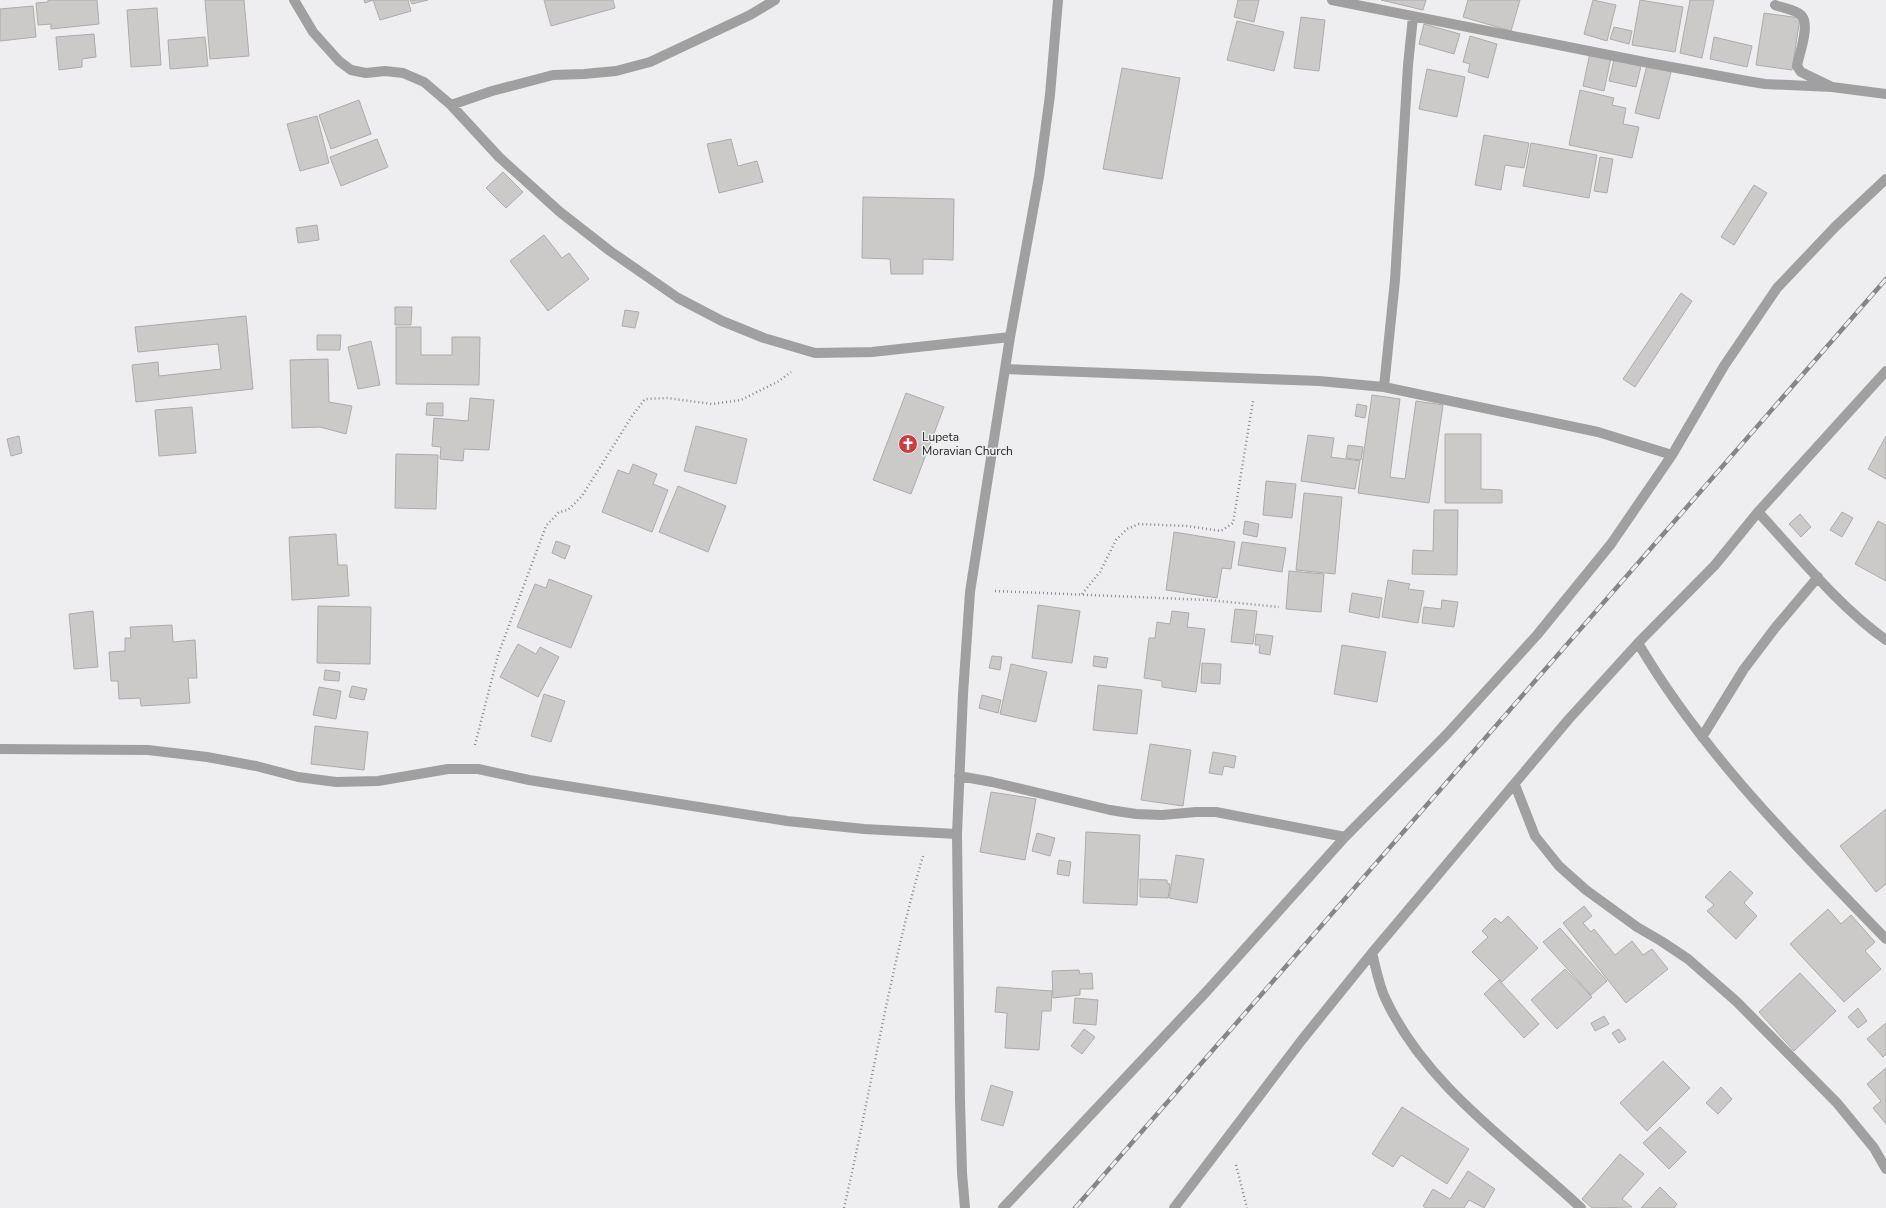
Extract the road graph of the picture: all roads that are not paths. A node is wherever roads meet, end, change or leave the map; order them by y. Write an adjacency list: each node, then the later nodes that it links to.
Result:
1 (294, 0): 9 (street)
2 (775, 0): 9 (street)
3 (1058, 0): 11 (street)
4 (1332, 0): 6 (street)
5 (1775, 5): 7 (street)
6 (1413, 17): 7 (street); 14 (street)
7 (1832, 87): 8 (street)
8 (1886, 94)
9 (451, 105): 11 (street)
10 (1886, 179): 15 (street)
11 (1010, 337): 12 (street)
12 (1005, 369): 14 (street); 22 (street)
13 (1886, 371): 16 (street)
14 (1384, 387): 15 (street)
15 (1672, 455): 25 (street)
16 (1758, 512): 17 (street); 19 (street)
17 (1818, 576): 18 (street); 20 (street)
18 (1886, 640)
19 (1638, 643): 20 (street); 23 (street)
20 (1702, 737): 26 (street)
21 (0, 749): 24 (street)
22 (959, 776): 24 (street); 25 (street)
23 (1514, 785): 27 (street); 28 (street)
24 (957, 834): 29 (street)
25 (1345, 837): 30 (street)
26 (1886, 939)
27 (1372, 953): 31 (street); 32 (street)
28 (1886, 1169)
29 (965, 1208)
30 (1002, 1208)
31 (1174, 1208)
32 (1581, 1208)

